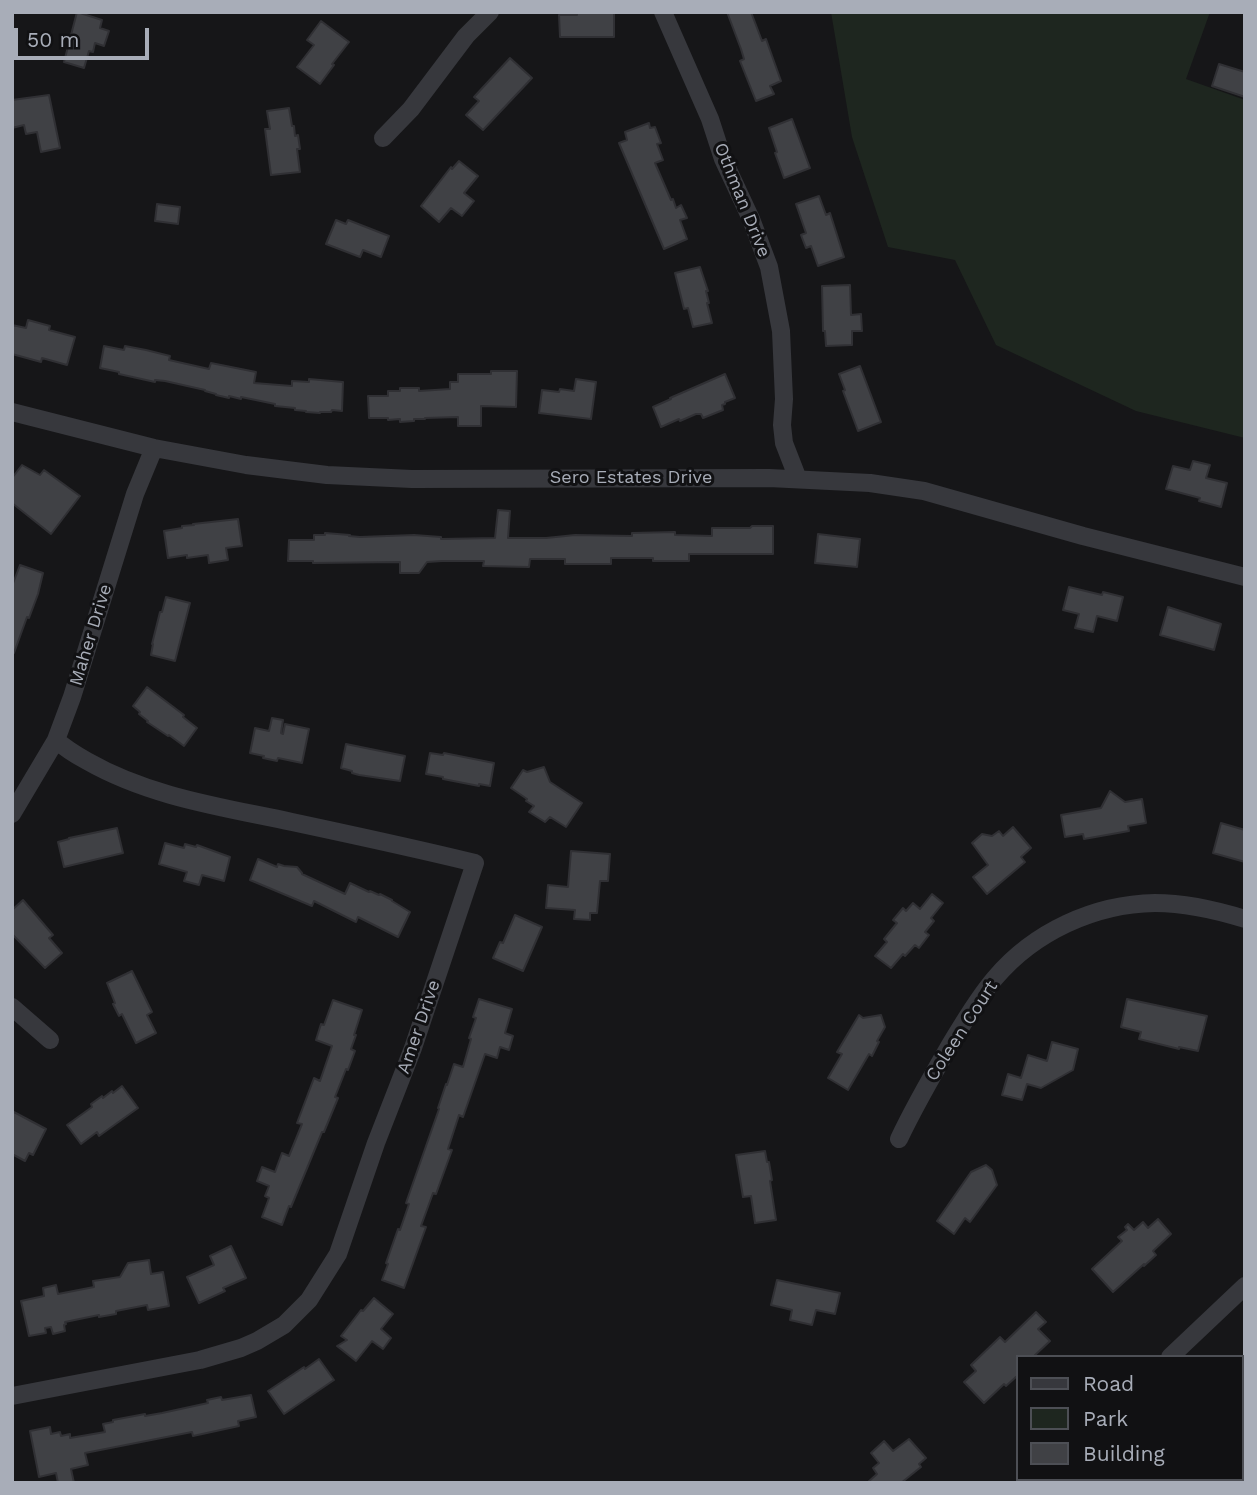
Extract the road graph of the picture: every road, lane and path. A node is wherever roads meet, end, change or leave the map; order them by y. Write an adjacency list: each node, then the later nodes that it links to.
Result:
1 (490, 12): 3 (street)
2 (663, 12): 6 (street, Othman Drive)
3 (383, 138)
4 (12, 412): 5 (street, Sero Estates Drive)
5 (154, 448): 6 (street, Sero Estates Drive); 8 (street, Maher Drive)
6 (798, 479): 7 (street, Sero Estates Drive)
7 (1245, 577)
8 (56, 740): 9 (street, Maher Drive); 16 (street, Amer Drive)
9 (12, 814)
10 (1245, 919): 13 (street, Coleen Court)
11 (12, 1007): 12 (street)
12 (50, 1040)
13 (899, 1139)
14 (1245, 1286): 15 (street)
15 (1172, 1355)
16 (12, 1396)

